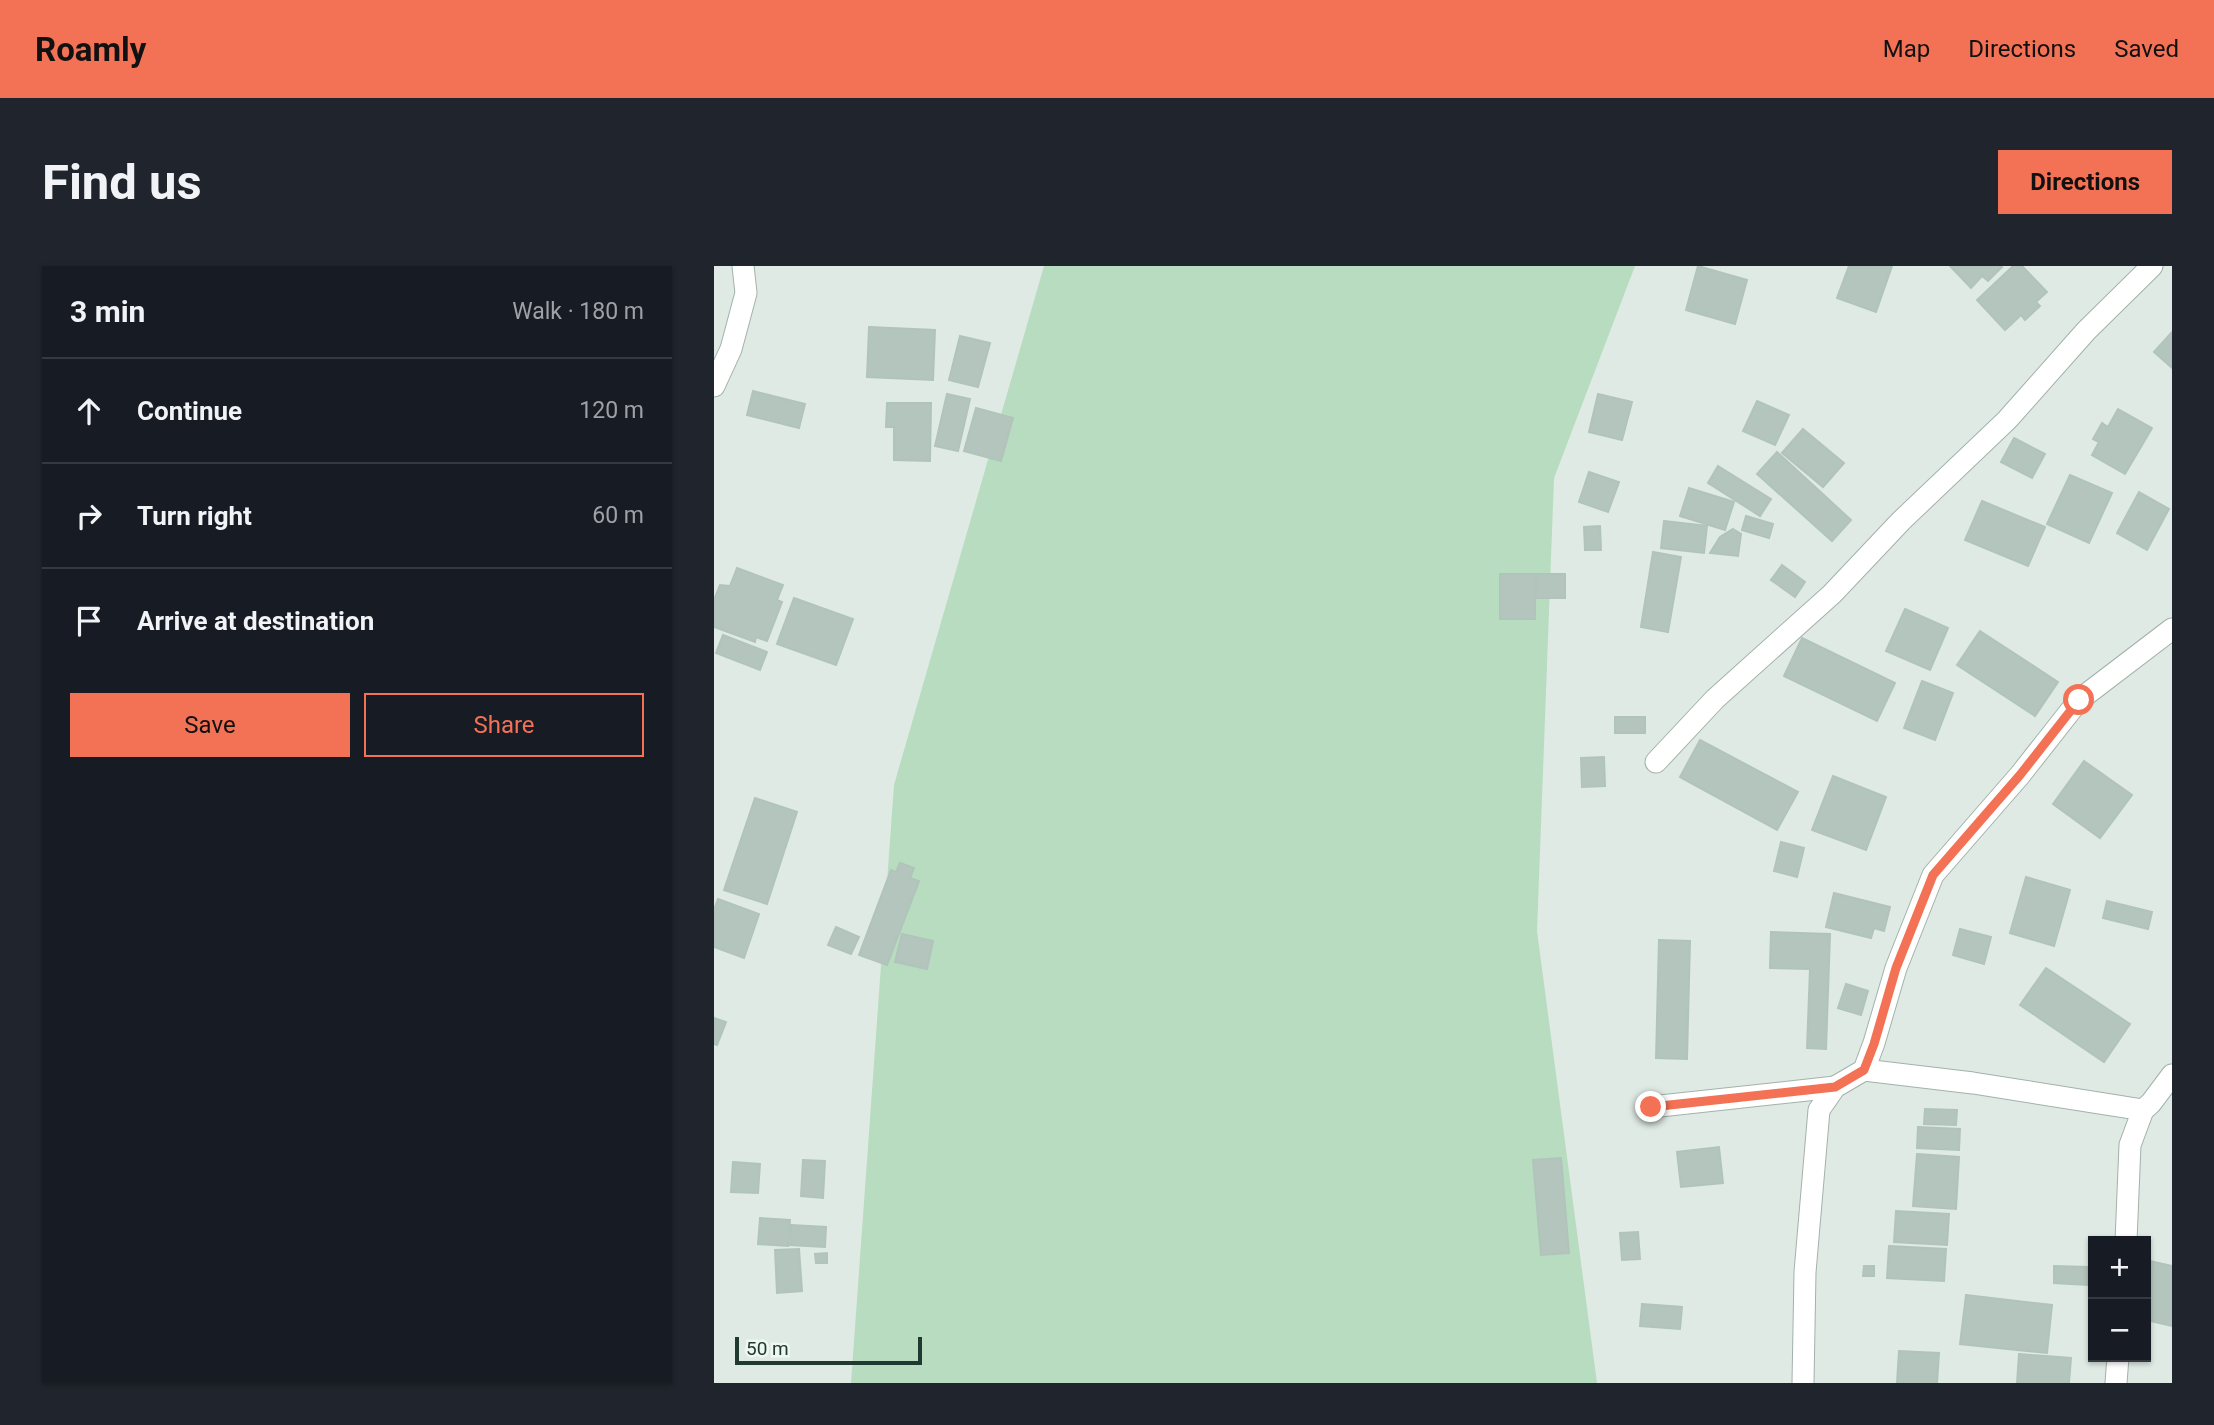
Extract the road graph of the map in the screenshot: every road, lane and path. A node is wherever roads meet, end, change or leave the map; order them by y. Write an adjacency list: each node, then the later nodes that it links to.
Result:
1 (743, 266): 3 (street)
2 (2152, 266): 5 (street)
3 (714, 386)
4 (2172, 629): 6 (street)
5 (1656, 762)
6 (1864, 1070): 8 (street); 10 (street)
7 (2172, 1075): 10 (street)
8 (1835, 1087): 9 (street); 13 (street)
9 (1651, 1107)
10 (2143, 1110): 11 (street)
11 (2126, 1236)
12 (2118, 1362): 14 (street)
13 (1803, 1383)
14 (2116, 1383)

